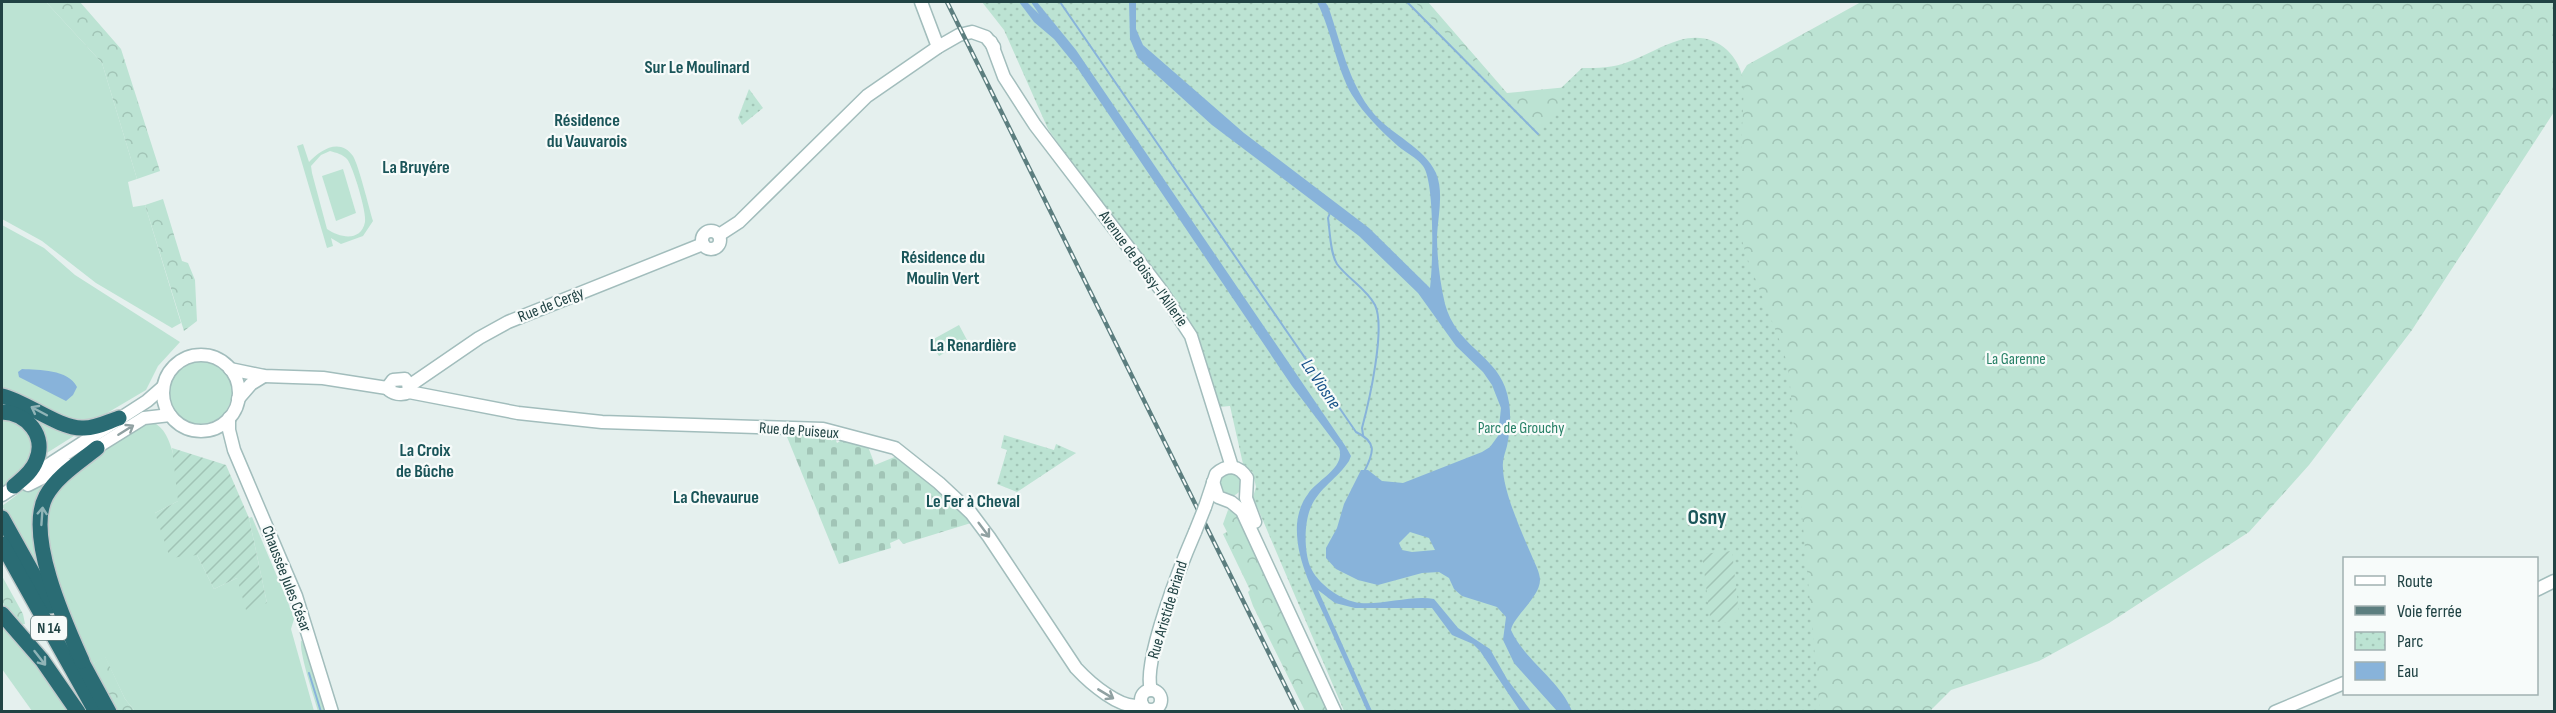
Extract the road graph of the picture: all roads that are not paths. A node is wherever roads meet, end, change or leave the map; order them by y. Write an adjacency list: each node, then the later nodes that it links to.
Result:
1 (921, 2): 2 (street)
2 (938, 47): 6 (street, Rue de Cergy); 16 (street, Avenue de Boissy-l'Aillerie)
3 (230, 369): 4 (street); 5 (street); 8 (street)
4 (264, 376): 6 (street); 8 (street)
5 (163, 387): 10 (street); 11 (street)
6 (409, 389): 32 (street, Rue de Puiseux, one-way to 32)
7 (2, 396): 11 (highway, one-way to 7)
8 (238, 399): 12 (street)
9 (2, 412): 19 (highway)
10 (170, 415): 13 (street); 14 (street, one-way to 10)
11 (119, 418): 19 (street)
12 (229, 418): 13 (street); 15 (street, Chaussée Jules César)
13 (208, 430): 15 (street, Chaussée Jules César)
14 (97, 448): 19 (street); 30 (highway, one-way to 14)
15 (234, 450): 37 (street, Chaussée Jules César)
16 (1232, 467): 17 (street); 18 (street)
17 (1213, 482): 20 (street); 22 (street, Rue Aristide Briand)
18 (1246, 492): 21 (street); 29 (street)
19 (5, 496)
20 (1218, 497): 21 (street); 22 (street)
21 (1231, 502): 29 (street)
22 (1205, 507): 32 (street, Rue Aristide Briand, bridge)
23 (2, 518): 30 (highway)
24 (2, 544): 35 (highway, N 14)
25 (2, 562): 34 (highway, N 14)
26 (2554, 581): 27 (street)
27 (2538, 589)
28 (2, 614): 33 (highway, one-way to 33)
29 (1296, 625): 38 (street)
30 (82, 661): 36 (highway)
31 (2343, 683): 39 (street)
32 (1142, 704)
33 (78, 711)
34 (86, 711)
35 (96, 711)
36 (109, 711)
37 (332, 711)
38 (1335, 711)
39 (2275, 711)

